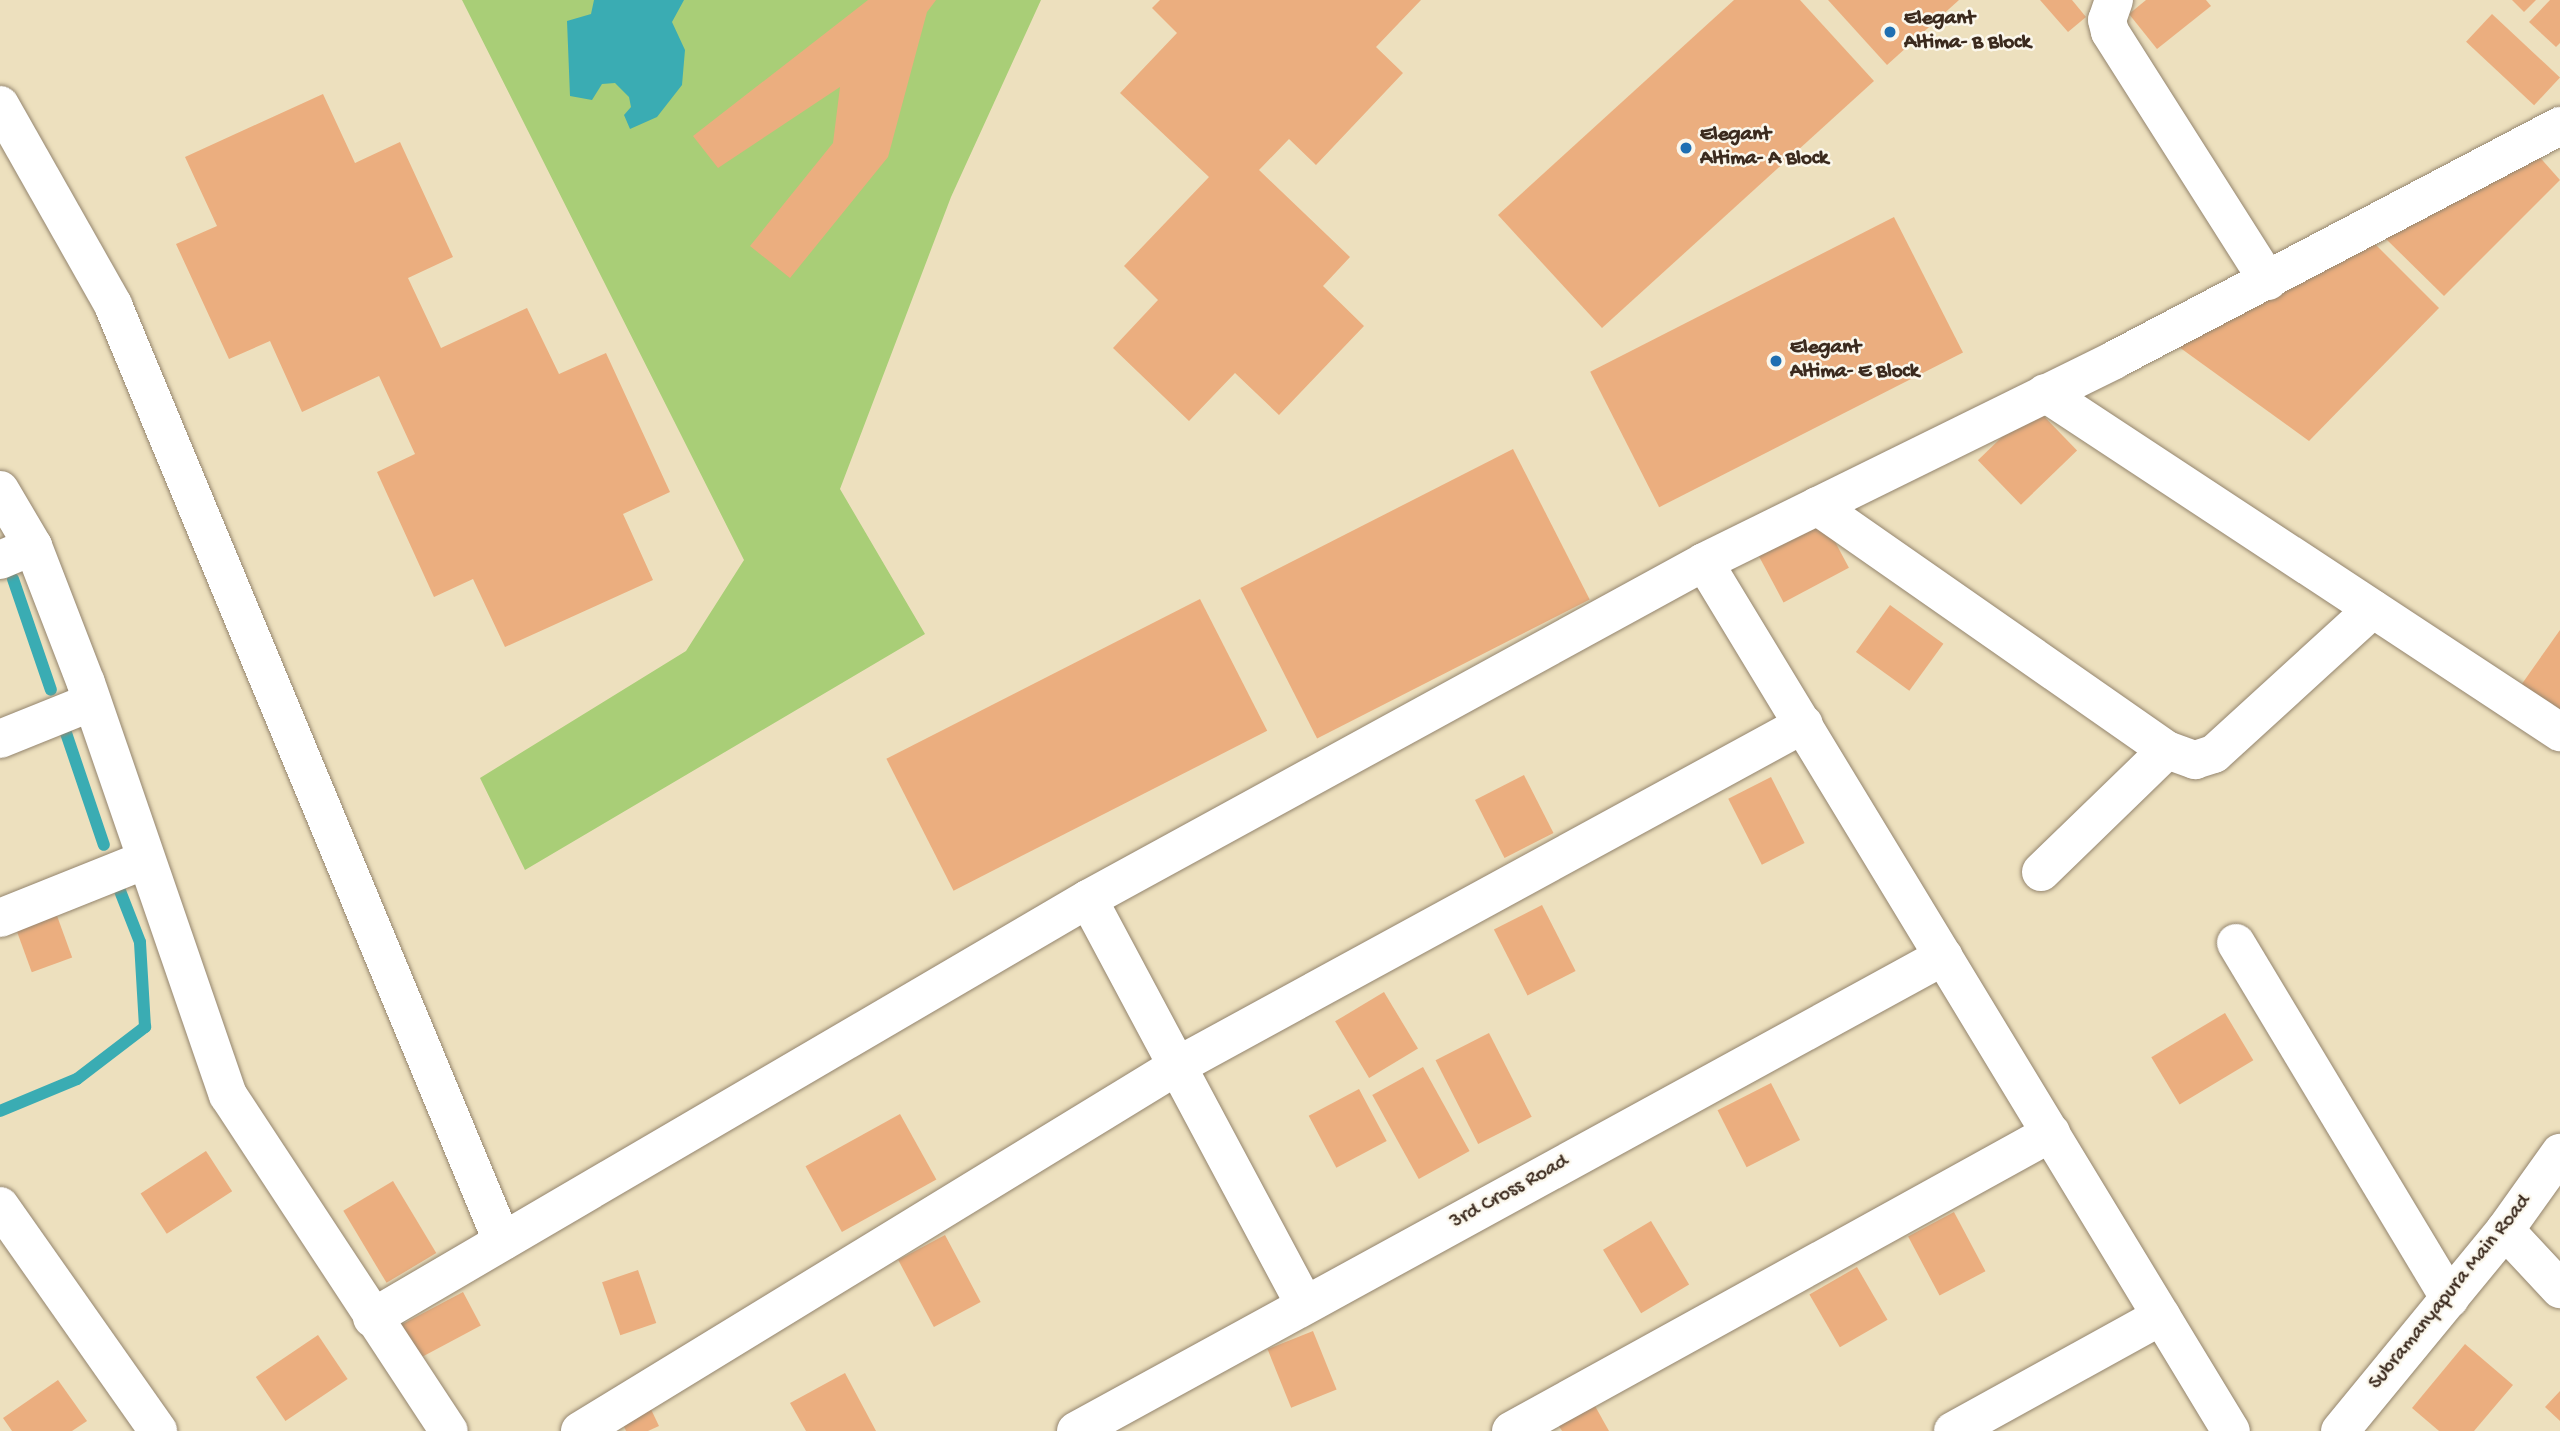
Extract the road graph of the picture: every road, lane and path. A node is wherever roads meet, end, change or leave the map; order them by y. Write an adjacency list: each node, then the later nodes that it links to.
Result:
1 (2114, 0): 4 (street)
2 (0, 105): 27 (street)
3 (2560, 126): 4 (street)
4 (2268, 281): 5 (street)
5 (2045, 393): 7 (street); 10 (street)
6 (0, 490): 8 (street)
7 (1817, 506): 9 (street); 15 (street)
8 (17, 553): 11 (street)
9 (1704, 562): 12 (street); 18 (street)
10 (2373, 609): 13 (street); 15 (street)
11 (92, 702): 14 (street); 16 (street)
12 (1804, 724): 21 (street); 22 (street)
13 (2560, 732)
14 (0, 738)
15 (2167, 750): 17 (street)
16 (145, 860): 19 (street); 32 (street)
17 (2040, 872)
18 (1088, 899): 22 (street); 27 (street)
19 (0, 918)
20 (2236, 943): 29 (street)
21 (1944, 956): 23 (street); 30 (street, 3rd Cross Road)
22 (1177, 1066): 30 (street); 35 (street)
23 (2051, 1133): 31 (street); 37 (street)
24 (2560, 1153): 26 (street, Subramanyapura Main Road)
25 (0, 1206): 33 (street)
26 (2505, 1230): 28 (street); 29 (street, Subramanyapura Main Road)
27 (502, 1241): 32 (street)
28 (2560, 1289)
29 (2450, 1299): 40 (street, Subramanyapura Main Road)
30 (1305, 1305): 36 (street, 3rd Cross Road)
31 (2161, 1316): 38 (street); 39 (street)
32 (372, 1318): 34 (street)
33 (158, 1431)
34 (449, 1431)
35 (580, 1431)
36 (1076, 1431)
37 (1511, 1431)
38 (1953, 1431)
39 (2231, 1431)
40 (2340, 1431)

